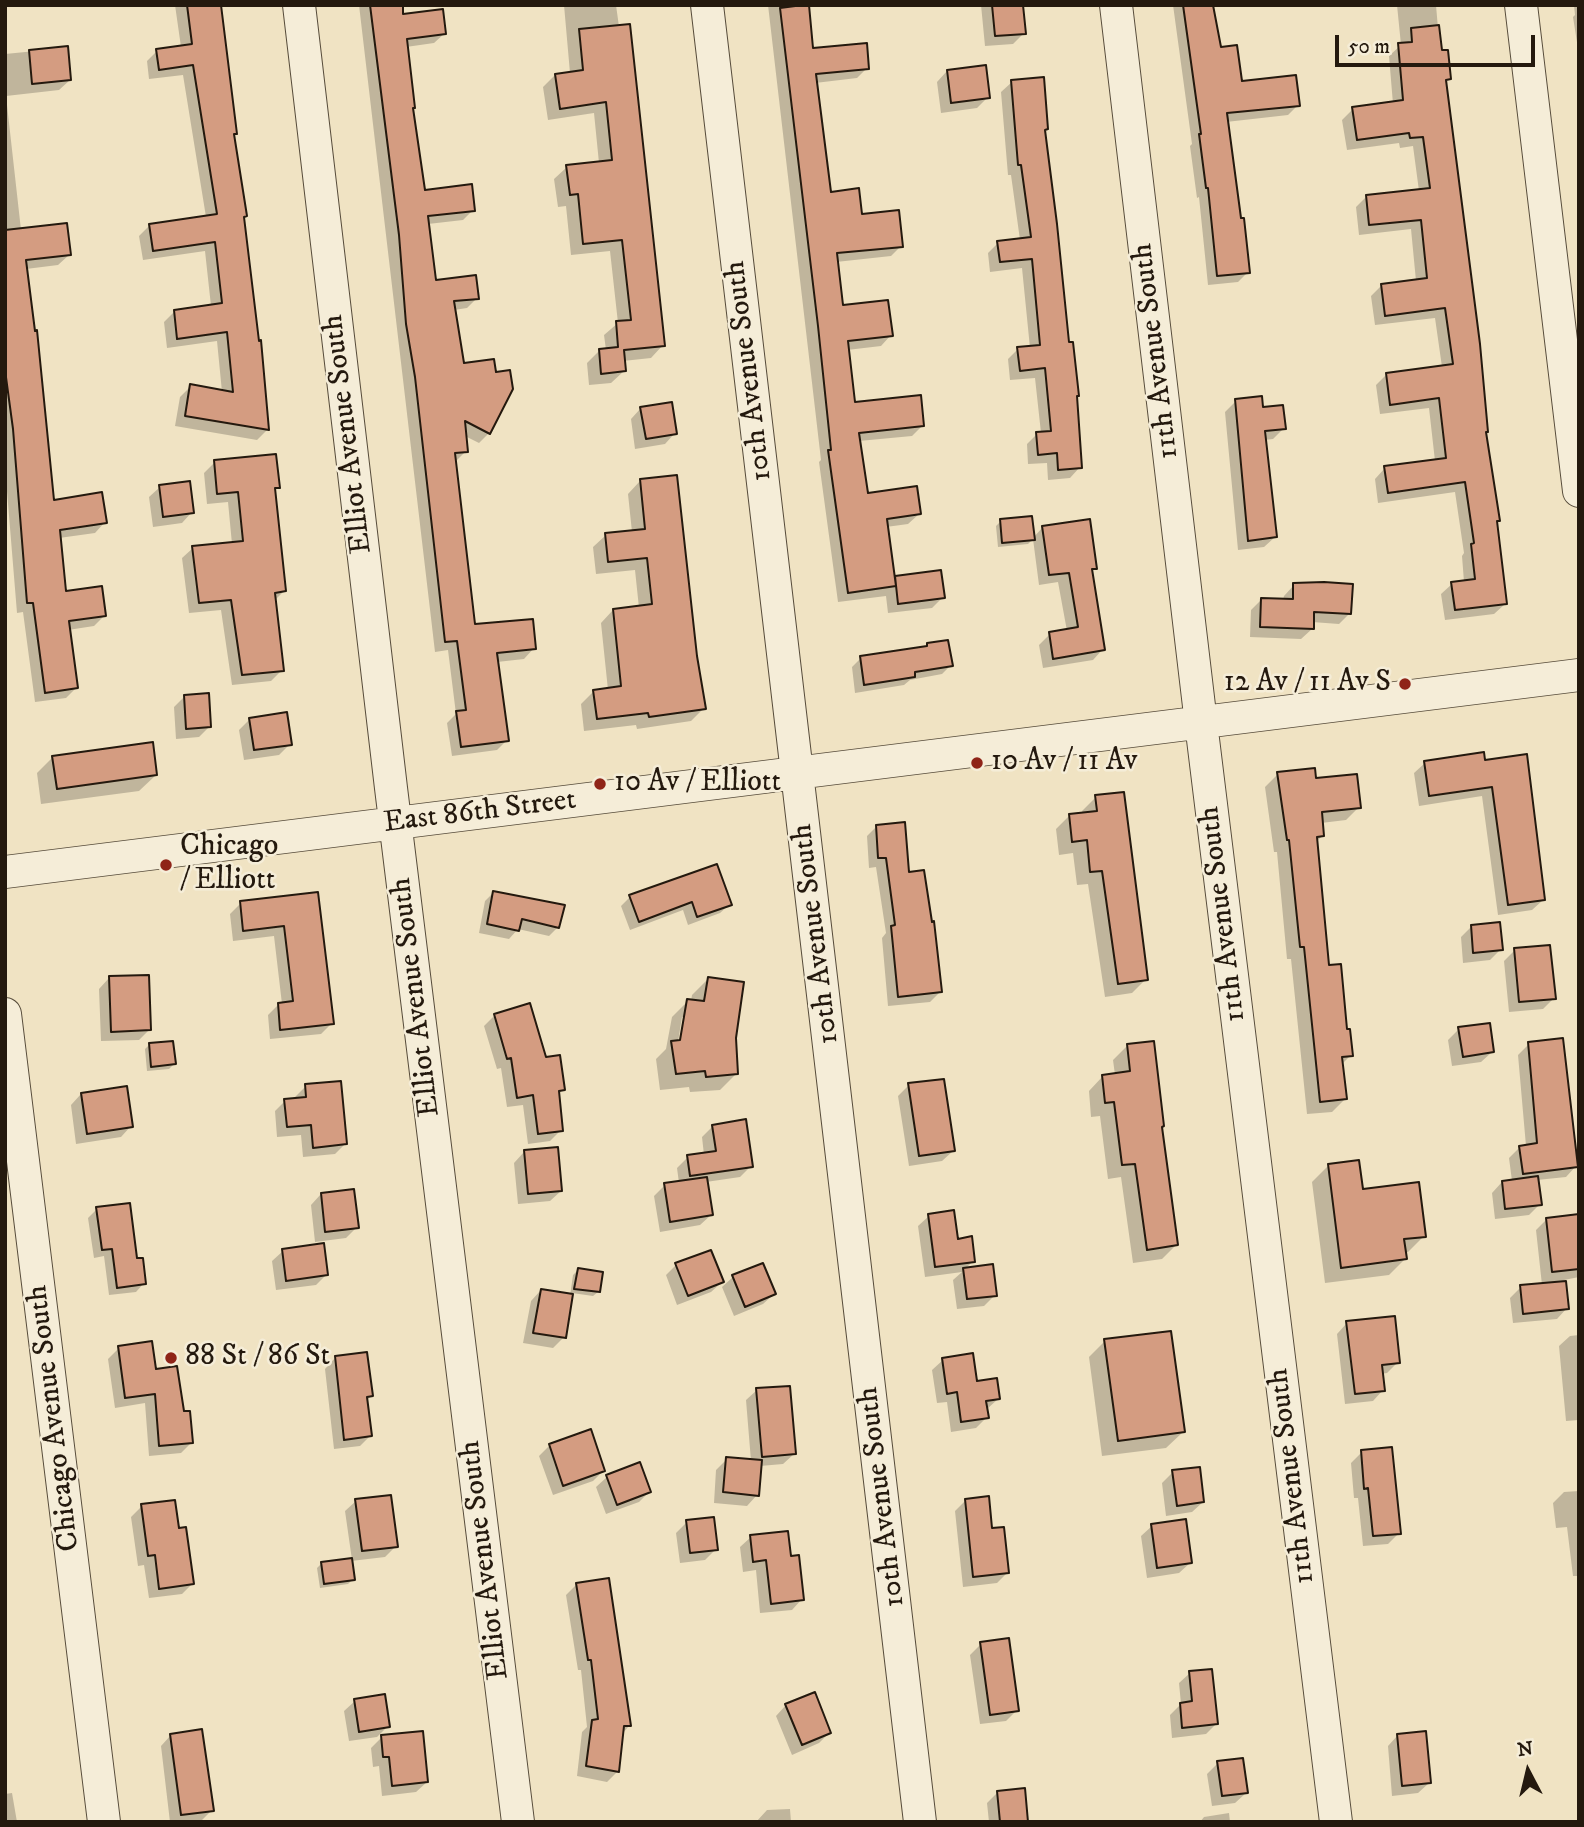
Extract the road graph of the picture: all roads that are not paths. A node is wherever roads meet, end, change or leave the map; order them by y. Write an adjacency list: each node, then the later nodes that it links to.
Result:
1 (299, 5): 9 (street, Elliot Avenue South)
2 (707, 5): 8 (street, 10th Avenue South)
3 (1116, 5): 7 (street, 11th Avenue South)
4 (1521, 5): 5 (street)
5 (1579, 491)
6 (1579, 675): 7 (street, East 86th Street)
7 (1201, 723): 8 (street, East 86th Street); 15 (street, 11th Avenue South)
8 (798, 772): 9 (street, East 86th Street); 14 (street, 10th Avenue South)
9 (396, 824): 10 (street, East 86th Street); 13 (street, Elliot Avenue South)
10 (5, 872)
11 (5, 1014): 12 (street, Chicago Avenue South)
12 (104, 1822)
13 (518, 1822)
14 (920, 1822)
15 (1335, 1822)

